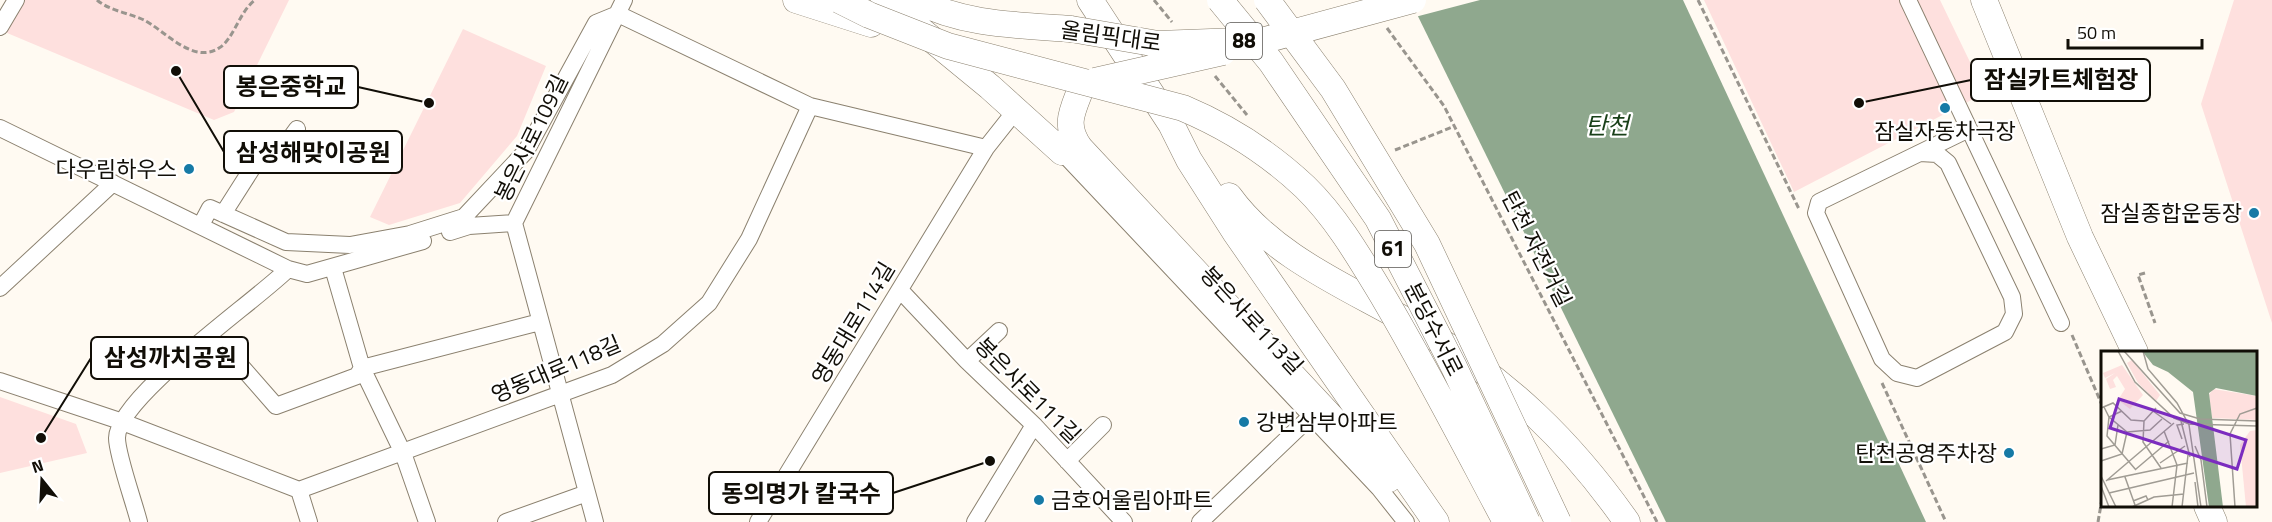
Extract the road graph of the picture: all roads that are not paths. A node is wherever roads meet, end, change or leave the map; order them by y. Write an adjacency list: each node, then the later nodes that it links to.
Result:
1 (16, 0): 13 (street)
2 (795, 0): 15 (highway)
3 (839, 0): 62 (highway, bridge)
4 (884, 0): 15 (highway)
5 (916, 0): 14 (highway, 올림픽대로 / 88, bridge)
6 (1090, 0): 18 (highway)
7 (1220, 0): 63 (highway, 분당수서로 / 61, bridge)
8 (1267, 0): 64 (highway, 분당수서로 / 61, bridge)
9 (1413, 0): 14 (highway, 올림픽대로 / 88, bridge)
10 (1908, 0): 21 (street)
11 (1984, 0): 37 (highway)
12 (621, 7): 16 (street); 26 (street); 27 (street, 봉은사로109길)
13 (0, 27)
14 (1265, 40): 51 (highway, bridge)
15 (935, 44): 17 (highway)
16 (810, 106): 22 (street); 41 (street, 영동대로118길)
17 (1016, 110): 22 (street, 영동대로114길); 23 (highway)
18 (1171, 124): 61 (highway); 65 (highway, bridge)
19 (0, 128): 25 (street)
20 (297, 129): 26 (street)
21 (1969, 129): 24 (street); 34 (street)
22 (986, 148): 32 (street, 영동대로114길)
23 (1062, 153): 42 (street, 봉은사로113길)
24 (1920, 153): 24 (street)
25 (113, 183): 28 (street); 31 (street)
26 (222, 213): 28 (street)
27 (514, 223): 29 (street); 33 (street, 봉은사로109길)
28 (201, 225): 30 (street)
29 (333, 268): 30 (street); 39 (street)
30 (288, 269): 43 (street)
31 (0, 288)
32 (900, 290): 38 (street, 봉은사로111길); 57 (street, 영동대로114길)
33 (540, 322): 39 (street); 41 (street, 봉은사로109길)
34 (2061, 322)
35 (999, 331): 38 (street)
36 (226, 349): 39 (street)
37 (2135, 351)
38 (966, 361): 44 (street, 봉은사로111길)
39 (362, 368): 46 (street)
40 (0, 381): 43 (street)
41 (562, 394): 46 (street, 영동대로118길); 49 (street, 봉은사로109길)
42 (1311, 416): 51 (street, 봉은사로113길); 60 (street)
43 (120, 421): 48 (street); 52 (street)
44 (1034, 425): 47 (street, 봉은사로111길); 58 (street)
45 (1102, 425): 47 (street)
46 (403, 453): 48 (street, 영동대로118길); 54 (street)
47 (1067, 461): 59 (street, 봉은사로111길)
48 (299, 490): 53 (street)
49 (587, 493): 55 (street); 56 (street, 봉은사로109길)
50 (2207, 507): 66 (highway)
51 (1405, 520)
52 (139, 522)
53 (309, 522)
54 (427, 522)
55 (506, 522)
56 (595, 522)
57 (758, 522)
58 (975, 522)
59 (1124, 522)
60 (1200, 522)
61 (1436, 522)
62 (1506, 522)
63 (1527, 522)
64 (1558, 522)
65 (1627, 522)
66 (2214, 522)

